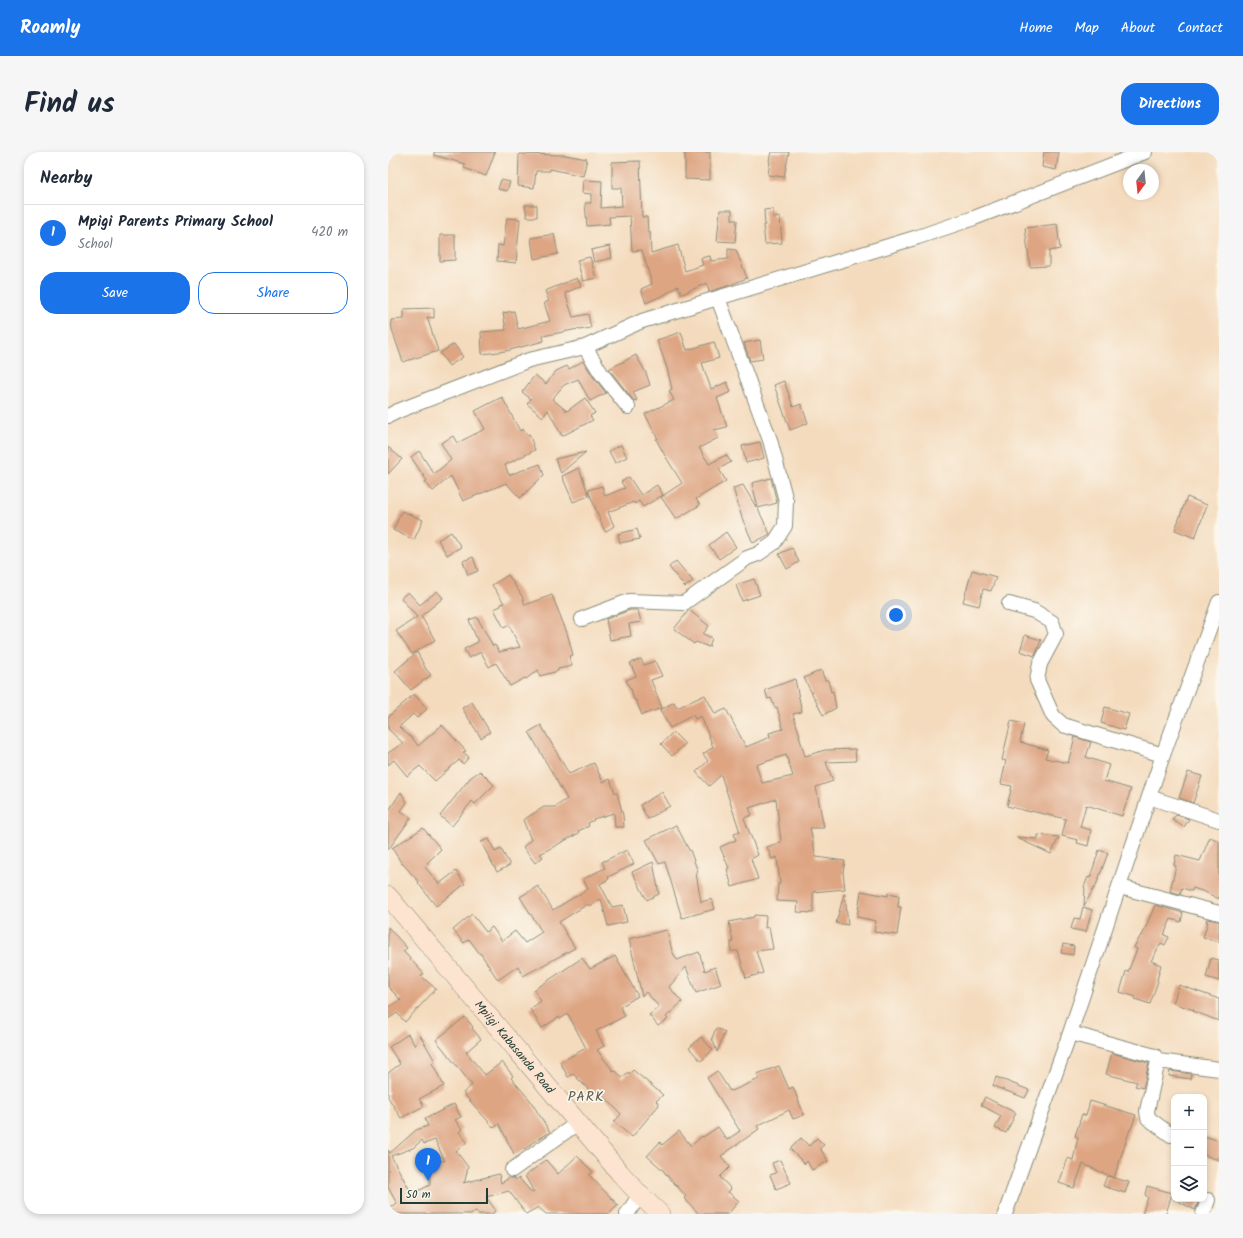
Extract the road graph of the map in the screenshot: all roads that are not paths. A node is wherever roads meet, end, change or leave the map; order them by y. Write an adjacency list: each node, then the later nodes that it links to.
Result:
1 (1145, 152): 2 (street)
2 (718, 298): 3 (street); 8 (street)
3 (585, 347): 4 (street); 5 (street)
4 (628, 407)
5 (388, 416)
6 (1009, 604): 9 (street)
7 (1218, 610): 9 (street)
8 (582, 619)
9 (1163, 755): 10 (street)
10 (1149, 797): 11 (street); 12 (street)
11 (1219, 820)
12 (1120, 887): 14 (street); 15 (street)
13 (388, 896): 18 (main road, Mpiigi Kabasanda Road)
14 (1219, 913)
15 (1070, 1033): 16 (street); 25 (street)
16 (1158, 1062): 17 (street); 19 (street)
17 (1219, 1069)
18 (579, 1122): 20 (street); 21 (main road, Mpiigi Kabasanda Road)
19 (1171, 1135)
20 (512, 1170)
21 (640, 1195): 23 (street); 24 (main road, Mpiigi Kabasanda Road)
22 (1208, 1200): 26 (street)
23 (627, 1214)
24 (660, 1214)
25 (1005, 1214)
26 (1203, 1214)

